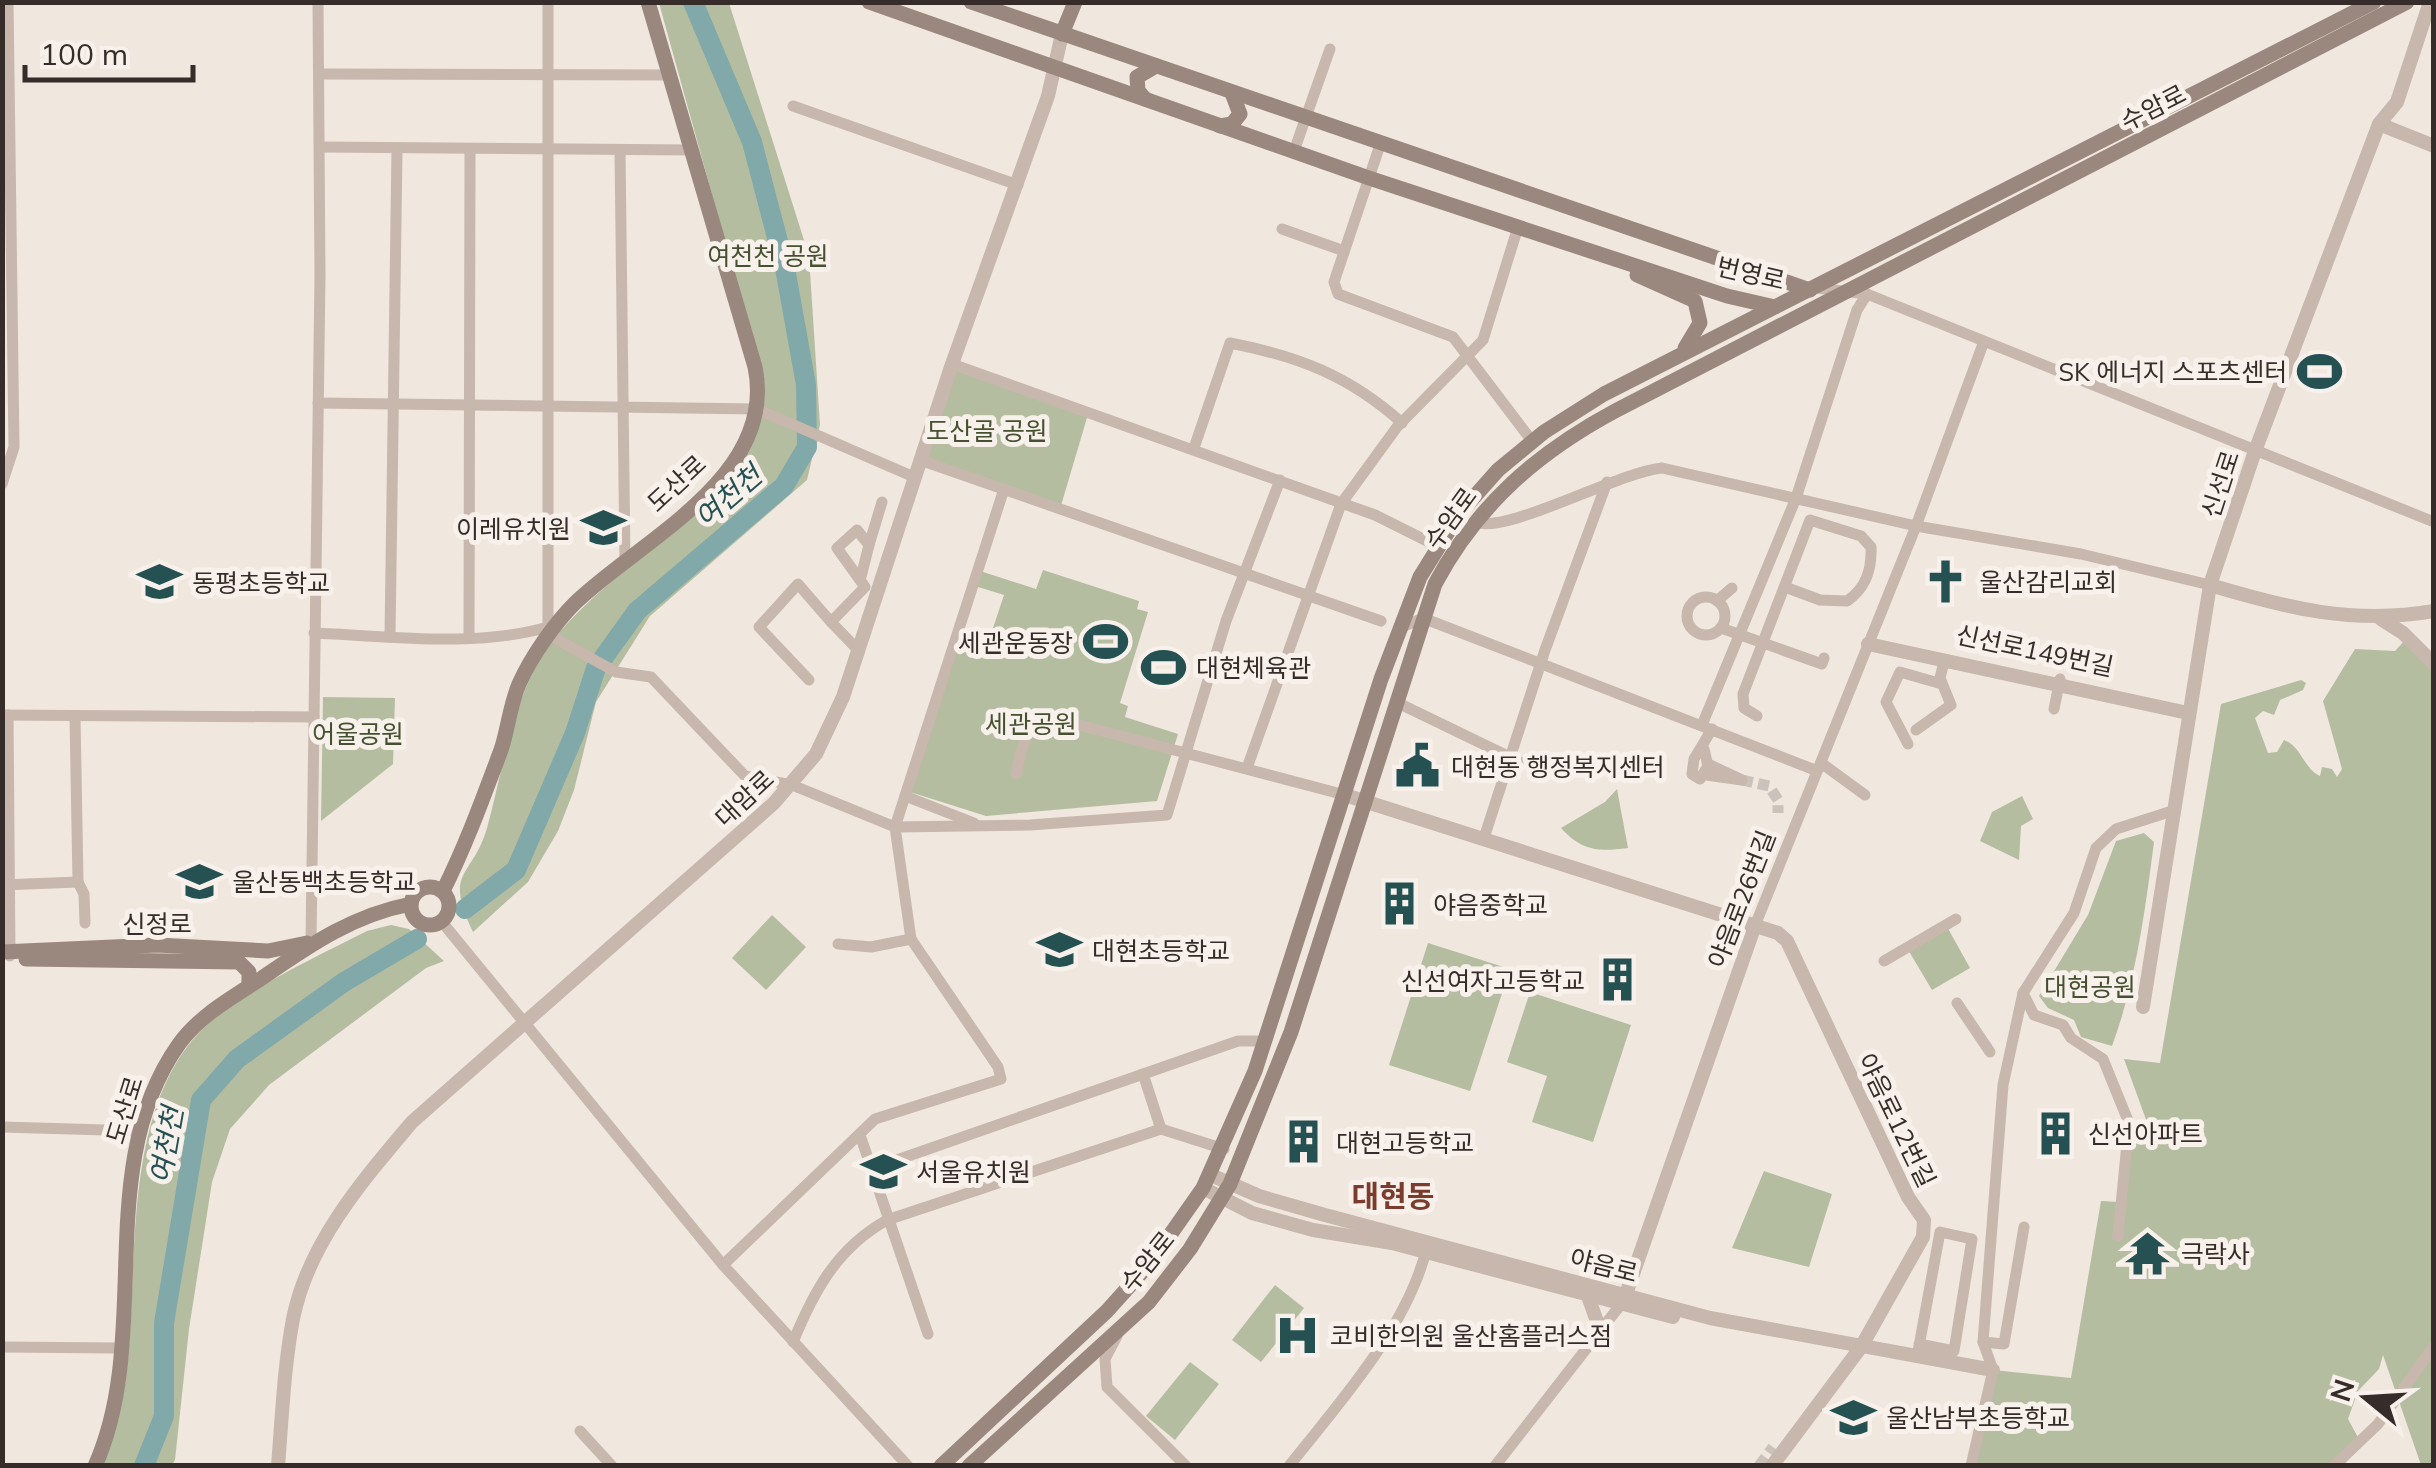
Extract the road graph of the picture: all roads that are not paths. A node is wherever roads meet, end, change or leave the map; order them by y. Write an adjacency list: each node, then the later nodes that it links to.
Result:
1 (8, 2): 13 (street)
2 (318, 2): 16 (street)
3 (548, 2): 17 (street)
4 (648, 2): 18 (main road, 도산로)
5 (869, 2): 15 (main road, 번영로)
6 (972, 2): 11 (main road, 번영로)
7 (1075, 2): 11 (main road)
8 (2374, 2): 42 (main road, 수암로)
9 (2408, 2): 43 (main road, 수암로)
10 (2430, 2): 23 (street, 신선로)
11 (1062, 34): 14 (main road, 번영로); 15 (street, 대암로)
12 (1330, 50): 22 (street)
13 (6, 52): 64 (street)
14 (1156, 66): 19 (main road, 번영로); 20 (main road)
15 (1056, 68): 20 (main road, 번영로); 35 (street, 대암로)
16 (320, 74): 17 (street); 27 (street)
17 (548, 74): 18 (street); 29 (street)
18 (671, 74): 31 (main road, 도산로)
19 (1232, 93): 22 (main road, 번영로); 24 (main road)
20 (1145, 99): 24 (main road, 번영로)
21 (793, 106): 35 (street)
22 (1306, 119): 25 (main road, 번영로); 33 (street)
23 (2379, 124): 26 (street); 59 (street, 신선로)
24 (1220, 126): 33 (main road, 번영로)
25 (1380, 145): 34 (street); 38 (main road, 번영로)
26 (2434, 146)
27 (320, 147): 28 (street); 50 (street)
28 (396, 150): 32 (street); 51 (street)
29 (547, 150): 30 (street); 32 (street); 53 (street)
30 (620, 150): 31 (street); 54 (street)
31 (692, 150): 55 (main road, 도산로)
32 (470, 151): 52 (street)
33 (1294, 152): 34 (main road, 번영로)
34 (1369, 178): 36 (main road, 번영로); 39 (street)
35 (1018, 184): 49 (street, 대암로)
36 (1518, 227): 40 (main road, 번영로); 47 (street)
37 (1282, 229): 39 (street)
38 (1690, 249): 41 (main road); 42 (main road, 번영로)
39 (1344, 250): 47 (street)
40 (1594, 252): 41 (main road, 번영로); 48 (main road)
41 (1680, 280): 45 (main road, 번영로)
42 (1808, 289): 43 (street); 44 (main road, 번영로); 45 (main road, 수암로)
43 (1859, 292): 44 (main road, 수암로); 46 (street); 66 (street)
44 (1822, 304): 45 (main road, 번영로); 69 (main road, 수암로)
45 (1772, 307): 48 (main road, 수암로)
46 (1982, 344): 59 (street); 71 (street, 야음로26번길)
47 (1467, 355): 56 (street); 57 (street)
48 (1676, 357): 57 (main road, 수암로)
49 (952, 364): 58 (street); 60 (street, 대암로)
50 (318, 403): 51 (street); 90 (street)
51 (395, 405): 52 (street); 92 (street)
52 (470, 406): 53 (street); 93 (street)
53 (548, 406): 54 (street); 88 (street)
54 (623, 407): 55 (street); 74 (street)
55 (756, 409): 61 (street); 74 (main road, 도산로)
56 (1402, 423): 58 (street); 68 (street)
57 (1532, 441): 73 (main road, 수암로)
58 (1194, 448): 62 (street)
59 (2255, 450): 70 (street); 77 (street, 신선로)
60 (920, 460): 61 (street, 대암로); 65 (street)
61 (914, 476): 96 (street, 대암로)
62 (1280, 480): 68 (street); 75 (street)
63 (1608, 482): 66 (street); 69 (street); 100 (street)
64 (2, 484)
65 (1004, 490): 75 (street); 122 (street)
66 (1796, 498): 71 (street); 91 (street)
67 (882, 502): 72 (street)
68 (1342, 504): 73 (street); 80 (street)
69 (1474, 522): 83 (main road, 수암로)
70 (2434, 522)
71 (1916, 526): 77 (street); 94 (street, 야음로26번길)
72 (869, 546): 76 (street); 76 (street)
73 (1436, 546): 89 (main road, 수암로)
74 (625, 562): 88 (main road, 도산로)
75 (1244, 574): 80 (street); 115 (street)
76 (862, 577): 86 (street)
77 (2210, 585): 84 (street); 106 (street, 신선로)
78 (1785, 587): 78 (street); 95 (street)
79 (1732, 588): 81 (street)
80 (1306, 596): 85 (street); 117 (street)
81 (1717, 600): 87 (street); 87 (street)
82 (2434, 611): 84 (street)
83 (1422, 618): 89 (street); 100 (street); 104 (main road, 수암로)
84 (2380, 618): 99 (street)
85 (1381, 621)
86 (831, 622): 96 (street); 101 (street)
87 (1720, 628): 91 (street)
88 (550, 632): 93 (street); 120 (street); 131 (main road, 도산로)
89 (1397, 632): 121 (main road, 수암로)
90 (314, 633): 92 (street); 110 (street)
91 (1741, 634): 95 (street); 111 (street)
92 (390, 636): 93 (street)
93 (470, 637)
94 (1869, 641): 98 (street); 102 (street, 신선로149번길); 118 (street, 야음로26번길)
95 (1764, 643): 97 (street); 109 (street)
96 (859, 651): 120 (street, 대암로)
97 (1824, 658)
98 (1944, 662): 102 (street); 103 (street)
99 (2434, 664)
100 (1540, 665): 111 (street); 116 (street)
101 (808, 680)
102 (2059, 682): 105 (street); 106 (street, 신선로149번길)
103 (1942, 684): 112 (street); 113 (street)
104 (1396, 702): 116 (street); 124 (main road, 수암로)
105 (2054, 709)
106 (2189, 710): 125 (street, 신선로)
107 (5, 715): 108 (street); 130 (street)
108 (76, 716): 110 (street); 129 (street)
109 (1756, 716)
110 (314, 717): 138 (street)
111 (1707, 727): 114 (street); 118 (street)
112 (1916, 730)
113 (1908, 744)
114 (1704, 749): 114 (street)
115 (1185, 752): 117 (street); 119 (street); 126 (street)
116 (1515, 759): 128 (street)
117 (1246, 768): 121 (street)
118 (1815, 770): 123 (street); 136 (street, 야음로26번길)
119 (1016, 774)
120 (792, 786): 127 (street); 148 (street, 대암로)
121 (1345, 795): 124 (street, 야음로12번길); 149 (main road, 수암로)
122 (905, 796): 126 (street); 127 (street)
123 (1864, 796)
124 (1366, 798): 128 (street, 야음로12번길); 159 (main road, 수암로)
125 (2172, 811): 145 (street); 147 (street, 신선로)
126 (978, 825): 127 (street)
127 (895, 827): 137 (street)
128 (1484, 838): 136 (street, 야음로12번길)
129 (78, 882): 130 (street); 134 (street)
130 (6, 884): 140 (street)
131 (443, 891): 132 (main road); 135 (main road)
132 (411, 904): 135 (main road); 138 (main road, 도산로)
133 (1956, 919): 141 (street)
134 (85, 923)
135 (446, 928): 148 (street)
136 (1754, 928): 167 (street, 야음로26번길); 176 (street, 야음로12번길)
137 (911, 940): 139 (street); 155 (street)
138 (311, 942): 140 (main road, 신정로); 143 (main road, 도산로)
139 (838, 944)
140 (6, 954): 142 (main road, 신정로)
141 (1884, 961)
142 (239, 962): 143 (main road, 신정로); 144 (main road)
143 (278, 967): 144 (main road, 도산로)
144 (249, 986): 154 (main road, 도산로)
145 (2024, 993): 163 (street); 172 (street)
146 (1957, 1003): 150 (street)
147 (2143, 1007)
148 (520, 1022): 165 (street); 181 (street, 대암로)
149 (1266, 1041): 151 (street); 156 (main road, 수암로)
150 (1990, 1052)
151 (1143, 1074): 153 (street); 157 (street)
152 (2, 1127): 154 (street)
153 (1162, 1129): 156 (street); 161 (street)
154 (140, 1130): 175 (main road, 도산로)
155 (860, 1134): 157 (street); 165 (street)
156 (1224, 1149): 158 (main road, 수암로)
157 (871, 1169): 161 (street)
158 (1207, 1182): 159 (street, 야음로); 160 (street, 야음로); 184 (main road, 수암로)
159 (1230, 1184): 160 (main road, 수암로); 164 (street, 야음로)
160 (1222, 1200): 164 (street, 야음로); 168 (main road, 수암로)
161 (887, 1220): 170 (street); 171 (street)
162 (2024, 1227): 172 (street)
163 (2118, 1236)
164 (1427, 1248): 166 (street, 야음로); 167 (street, 야음로); 187 (street)
165 (723, 1265): 171 (street)
166 (1588, 1296): 167 (street, 야음로); 169 (street, 야음로)
167 (1624, 1299): 169 (street); 176 (street, 야음로); 176 (street, 야음로)
168 (1130, 1319): 185 (main road, 수암로); 186 (street)
169 (1600, 1330): 188 (street)
170 (928, 1334)
171 (793, 1342): 183 (street)
172 (1982, 1342): 178 (street)
173 (2434, 1346): 191 (street)
174 (2, 1347): 175 (street)
175 (120, 1348): 180 (main road, 도산로)
176 (1858, 1350): 177 (street, 야음로); 189 (street, 야음로12번길)
177 (1918, 1350): 177 (street); 178 (street, 야음로)
178 (1994, 1370): 190 (street)
179 (580, 1431): 182 (street)
180 (95, 1466)
181 (278, 1466)
182 (612, 1466)
183 (908, 1466)
184 (940, 1466)
185 (969, 1466)
186 (1186, 1466)
187 (1288, 1466)
188 (1495, 1466)
189 (1772, 1466)
190 (1971, 1466)
191 (2334, 1466)

